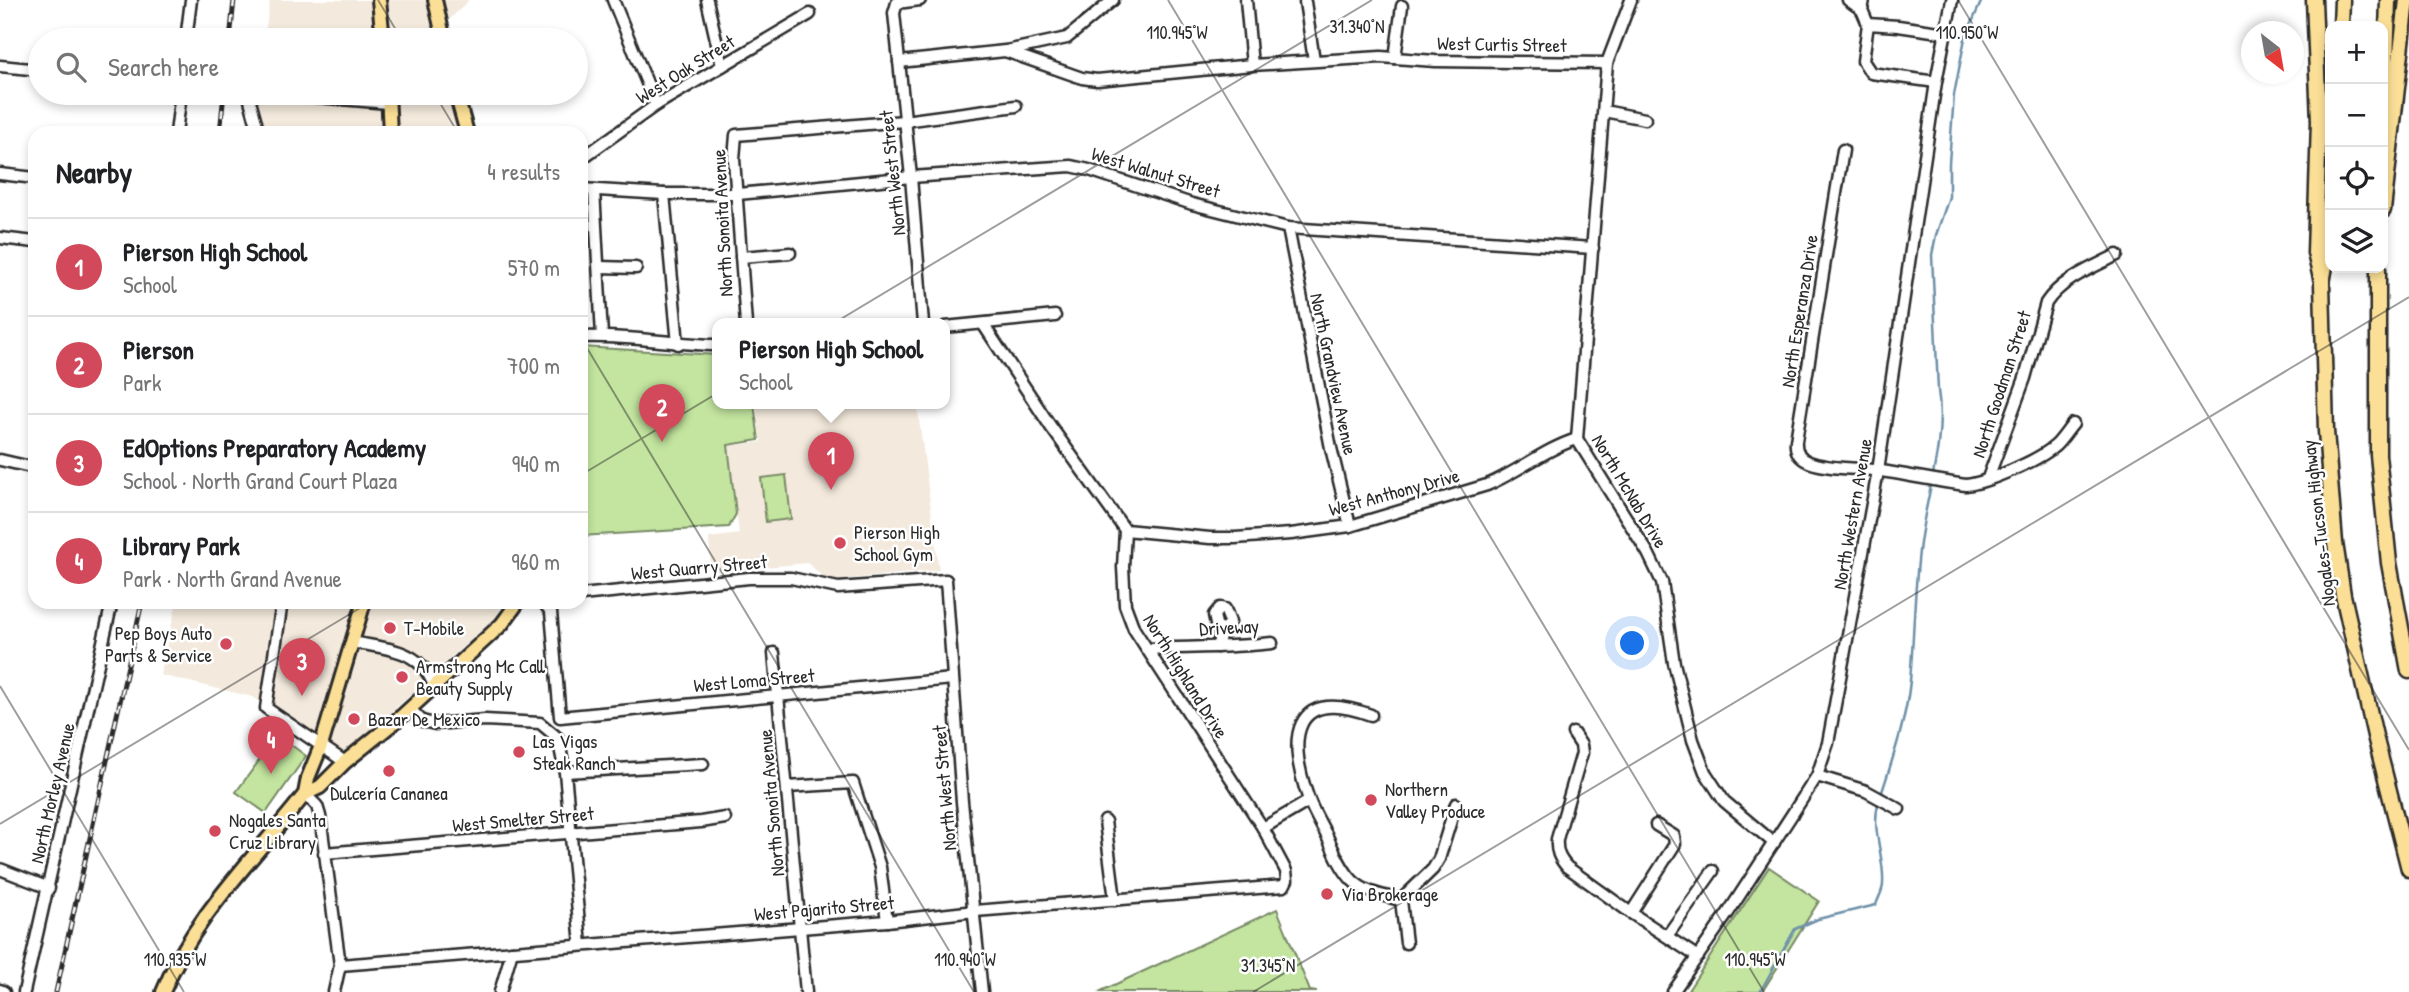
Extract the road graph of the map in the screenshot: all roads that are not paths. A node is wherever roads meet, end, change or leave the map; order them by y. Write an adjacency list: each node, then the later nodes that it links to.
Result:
1 (191, 0): 22 (street)
2 (379, 0): 23 (main road)
3 (435, 0): 24 (main road)
4 (613, 0): 40 (street)
5 (707, 0): 33 (street)
6 (919, 0): 29 (street, North West Street)
7 (1113, 0): 26 (street)
8 (1246, 0): 31 (street)
9 (1630, 0): 30 (street, North McNab Drive)
10 (1847, 0): 17 (street)
11 (1952, 0): 25 (street, North Western Avenue)
12 (2314, 0): 71 (highway)
13 (2342, 0): 20 (highway)
14 (2388, 0): 49 (highway)
15 (2407, 0): 52 (highway)
16 (1305, 2): 28 (street)
17 (1863, 5): 21 (street)
18 (1402, 6): 27 (street)
19 (810, 14): 33 (street, West Oak Street)
20 (2341, 21)
21 (1868, 24): 25 (street); 35 (street)
22 (188, 28)
23 (382, 28)
24 (441, 28)
25 (1946, 33): 35 (street, North Western Avenue)
26 (1005, 51): 29 (street, West Curtis Street); 31 (street, West Curtis Street)
27 (1395, 58): 28 (street, West Curtis Street); 30 (street, West Curtis Street)
28 (1314, 60): 31 (street, West Curtis Street)
29 (899, 62): 44 (street, North West Street)
30 (1608, 63): 42 (street, North McNab Drive)
31 (1252, 65)
32 (0, 66): 34 (street)
33 (722, 66): 40 (street, West Oak Street)
34 (28, 69)
35 (1936, 82): 85 (street, North Western Avenue)
36 (180, 105): 45 (street)
37 (251, 105): 46 (street)
38 (388, 105): 47 (main road)
39 (459, 105): 48 (main road)
40 (656, 106): 51 (street, West Oak Street)
41 (1016, 106): 44 (street)
42 (1604, 111): 43 (street); 64 (street, North McNab Drive)
43 (1644, 119)
44 (904, 121): 55 (street, North West Street); 59 (street, North Sonoita Avenue)
45 (177, 126)
46 (257, 126)
47 (390, 126)
48 (465, 126)
49 (2383, 147)
50 (1843, 150): 85 (street, North Esperanza Drive)
51 (588, 154)
52 (2388, 166)
53 (0, 174): 54 (street)
54 (28, 177)
55 (911, 177): 59 (street, West Walnut Street); 61 (street, West Walnut Street); 74 (street, North West Street)
56 (588, 190): 57 (street, West Walnut Street)
57 (594, 190): 58 (street, West Walnut Street); 68 (street)
58 (664, 194): 59 (street, West Walnut Street); 79 (street)
59 (738, 194): 67 (street, North Sonoita Avenue)
60 (2330, 210): 71 (highway, Nogales–Tucson Highway)
61 (1288, 228): 64 (street, West Walnut Street); 87 (street, North Grandview Avenue)
62 (0, 238): 63 (street)
63 (28, 241)
64 (1593, 248): 82 (street, North McNab Drive)
65 (790, 253): 67 (street)
66 (2117, 255): 86 (street, North Goodman Street)
67 (741, 257): 73 (street, North Sonoita Avenue)
68 (599, 267): 69 (street); 77 (street)
69 (636, 268)
70 (2378, 273): 102 (highway)
71 (2322, 283): 128 (highway, Nogales–Tucson Highway)
72 (1055, 316): 75 (street)
73 (746, 318)
74 (923, 318)
75 (984, 324): 76 (street); 88 (street)
76 (950, 327)
77 (602, 336): 78 (street); 79 (street)
78 (588, 337)
79 (678, 344): 80 (street)
80 (712, 345)
81 (2073, 424): 86 (street)
82 (1577, 439): 87 (street, West Anthony Drive); 124 (street, North McNab Drive)
83 (0, 460): 84 (street)
84 (28, 466)
85 (1878, 471): 86 (street); 113 (street, North Western Avenue)
86 (1988, 478)
87 (1350, 526): 88 (street, West Anthony Drive)
88 (1125, 530): 100 (street, North Highland Drive)
89 (946, 580): 90 (street, West Quarry Street); 103 (street, North West Street)
90 (588, 594)
91 (110, 609): 130 (street, North Morley Avenue)
92 (281, 609): 109 (street)
93 (362, 609): 97 (main road)
94 (513, 609): 104 (main road)
95 (548, 609): 105 (street, West Loma Street)
96 (1221, 633): 99 (street)
97 (352, 642): 104 (street); 109 (main road)
98 (1272, 643): 99 (street, Driveway)
99 (1217, 647): 100 (street, Driveway)
100 (1146, 649): 122 (street, North Highland Drive)
101 (774, 653): 105 (street, North Sonoita Avenue)
102 (2409, 671)
103 (952, 680): 105 (street, West Loma Street); 133 (street, North West Street)
104 (434, 687): 106 (main road)
105 (778, 695): 114 (street, North Sonoita Avenue)
106 (410, 709): 110 (main road); 112 (street)
107 (1371, 715): 116 (street)
108 (1573, 733): 134 (street)
109 (321, 746): 110 (street); 115 (main road)
110 (345, 762): 115 (main road)
111 (703, 764): 112 (street)
112 (565, 772): 123 (street)
113 (1817, 776): 118 (street); 124 (street, North Western Avenue)
114 (787, 787): 135 (street); 136 (street, North Sonoita Avenue)
115 (304, 794): 125 (street); 144 (main road)
116 (1309, 801): 122 (street); 132 (street)
117 (1456, 804): 132 (street)
118 (1899, 809)
119 (725, 818): 123 (street, West Smelter Street)
120 (1105, 821): 131 (street)
121 (1656, 825): 134 (street)
122 (1263, 828): 126 (street, North Highland Drive)
123 (570, 833): 125 (street, West Smelter Street); 139 (street)
124 (1774, 844): 141 (street, North Western Avenue)
125 (324, 853): 142 (street)
126 (1282, 861): 131 (street, West Pajarito Street)
127 (0, 869): 130 (street)
128 (2409, 869)
129 (1713, 871): 137 (street)
130 (49, 888): 143 (street, North Morley Avenue)
131 (1115, 900): 133 (street, West Pajarito Street)
132 (1401, 900): 138 (street)
133 (975, 911): 135 (street, West Pajarito Street); 148 (street, North West Street)
134 (1631, 913): 137 (street)
135 (887, 921): 136 (street, West Pajarito Street)
136 (800, 928): 139 (street, West Pajarito Street); 147 (street, North Sonoita Avenue)
137 (1667, 936): 141 (street)
138 (1406, 943)
139 (580, 945): 140 (street, West Pajarito Street)
140 (512, 951): 142 (street, West Pajarito Street); 146 (street)
141 (1698, 957): 149 (street, North Western Avenue)
142 (340, 965): 145 (street)
143 (24, 992)
144 (163, 992)
145 (334, 992)
146 (500, 992)
147 (806, 992)
148 (982, 992)
149 (1673, 992)

